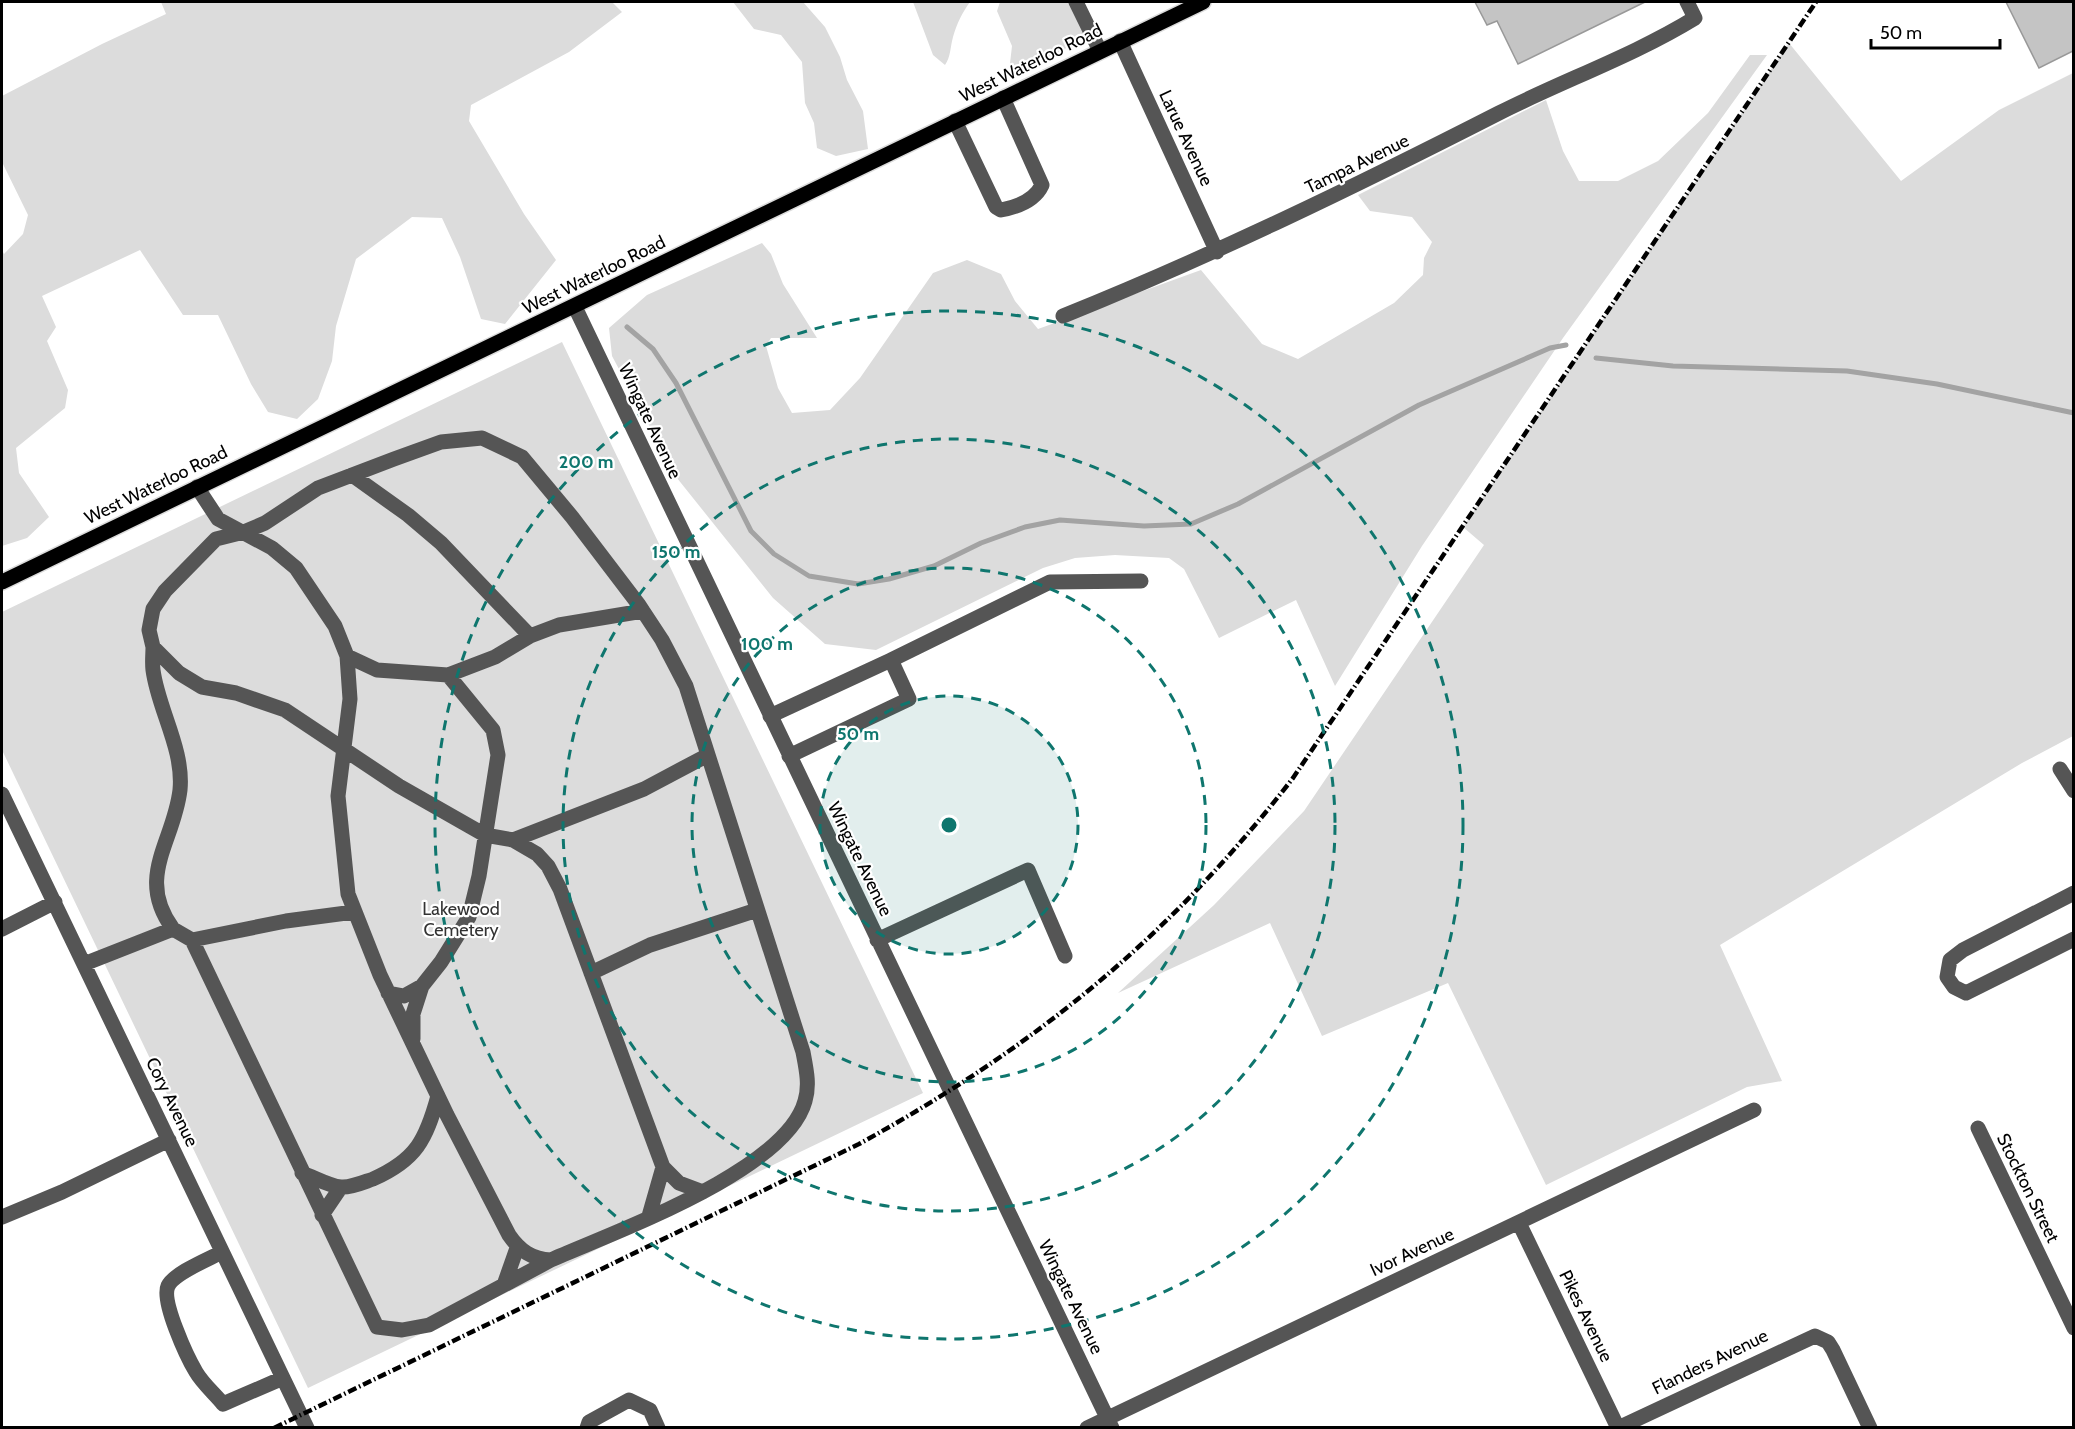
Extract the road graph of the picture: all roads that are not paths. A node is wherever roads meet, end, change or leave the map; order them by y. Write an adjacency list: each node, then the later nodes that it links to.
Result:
1 (1076, 2): 5 (street)
2 (1203, 2): 4 (main road, West Waterloo Road)
3 (1687, 2): 8 (street, Tampa Avenue)
4 (1120, 41): 5 (main road, West Waterloo Road); 8 (street, Larue Avenue)
5 (1100, 51): 6 (main road, West Waterloo Road)
6 (1003, 98): 7 (main road, West Waterloo Road); 7 (street)
7 (955, 121): 9 (main road, West Waterloo Road)
8 (1217, 252): 10 (street, Tampa Avenue)
9 (575, 307): 12 (main road, West Waterloo Road); 22 (street, Wingate Avenue)
10 (1063, 316)
11 (352, 475): 13 (street); 16 (street); 17 (street)
12 (197, 487): 13 (street); 15 (main road, West Waterloo Road)
13 (244, 532): 18 (street); 19 (street)
14 (1141, 581): 20 (street)
15 (2, 582)
16 (643, 611): 17 (street); 24 (street)
17 (530, 636): 21 (street)
18 (153, 647): 23 (street); 36 (street)
19 (347, 656): 21 (street); 23 (street)
20 (891, 660): 22 (street); 25 (street)
21 (448, 675): 29 (street)
22 (770, 716): 25 (street, Wingate Avenue)
23 (344, 749): 29 (street); 34 (street)
24 (708, 755): 30 (street); 33 (street)
25 (789, 756): 39 (street, Wingate Avenue)
26 (2060, 769): 27 (street)
27 (2073, 791)
28 (2, 794): 32 (street, Cory Avenue)
29 (485, 835): 30 (street); 43 (street)
30 (513, 840): 42 (street)
31 (2073, 893): 37 (street)
32 (55, 902): 35 (street); 41 (street, Cory Avenue)
33 (757, 909): 42 (street); 53 (street)
34 (354, 912): 38 (street); 44 (street)
35 (2, 929)
36 (173, 929): 38 (street); 41 (street)
37 (2073, 939)
38 (192, 940): 51 (street)
39 (877, 940): 40 (street); 64 (street, Wingate Avenue)
40 (1065, 956)
41 (84, 964): 49 (street, Cory Avenue)
42 (591, 973): 50 (street)
43 (422, 986): 44 (street); 45 (street)
44 (388, 993): 45 (street)
45 (413, 1044): 46 (street)
46 (438, 1096): 52 (street); 58 (street)
47 (1754, 1110): 57 (street, Ivor Avenue)
48 (1978, 1128): 62 (street, Stockton Street)
49 (169, 1140): 56 (street); 59 (street, Cory Avenue)
50 (663, 1167): 53 (street); 55 (street)
51 (302, 1173): 52 (street); 54 (street)
52 (341, 1187): 54 (street)
53 (702, 1192): 55 (street)
54 (322, 1215): 61 (street)
55 (649, 1216): 60 (street)
56 (2, 1217)
57 (1519, 1223): 64 (street, Ivor Avenue); 69 (street, Pikes Avenue)
58 (518, 1248): 60 (street); 61 (street)
59 (222, 1251): 63 (street, Cory Avenue); 63 (street)
60 (551, 1260): 61 (street)
61 (505, 1282)
62 (2073, 1328)
63 (284, 1378): 65 (street, Cory Avenue)
64 (1110, 1422): 68 (street, Ivor Avenue)
65 (307, 1428)
66 (587, 1428): 67 (street)
67 (658, 1428)
68 (1087, 1428)
69 (1618, 1428): 70 (street, Flanders Avenue)
70 (1870, 1428)

